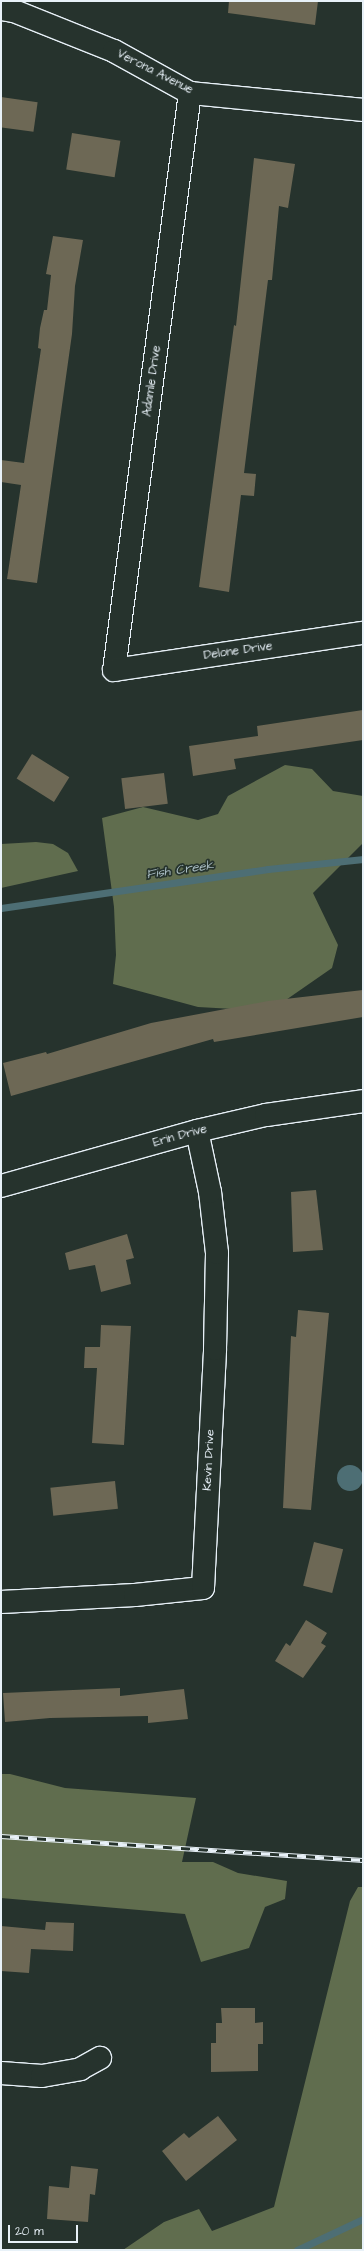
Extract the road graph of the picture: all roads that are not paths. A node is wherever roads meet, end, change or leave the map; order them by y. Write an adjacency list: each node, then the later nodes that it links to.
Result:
1 (1, 9): 2 (street, Verona Avenue)
2 (190, 93): 3 (street, Verona Avenue); 5 (street, Adamle Drive)
3 (363, 110)
4 (363, 633): 5 (street, Delone Drive)
5 (114, 670)
6 (363, 1101): 7 (street, Erin Drive)
7 (197, 1131): 8 (street, Erin Drive); 9 (street, Kevin Drive)
8 (1, 1186)
9 (1, 1602)
10 (100, 2058): 11 (street)
11 (1, 2074)

